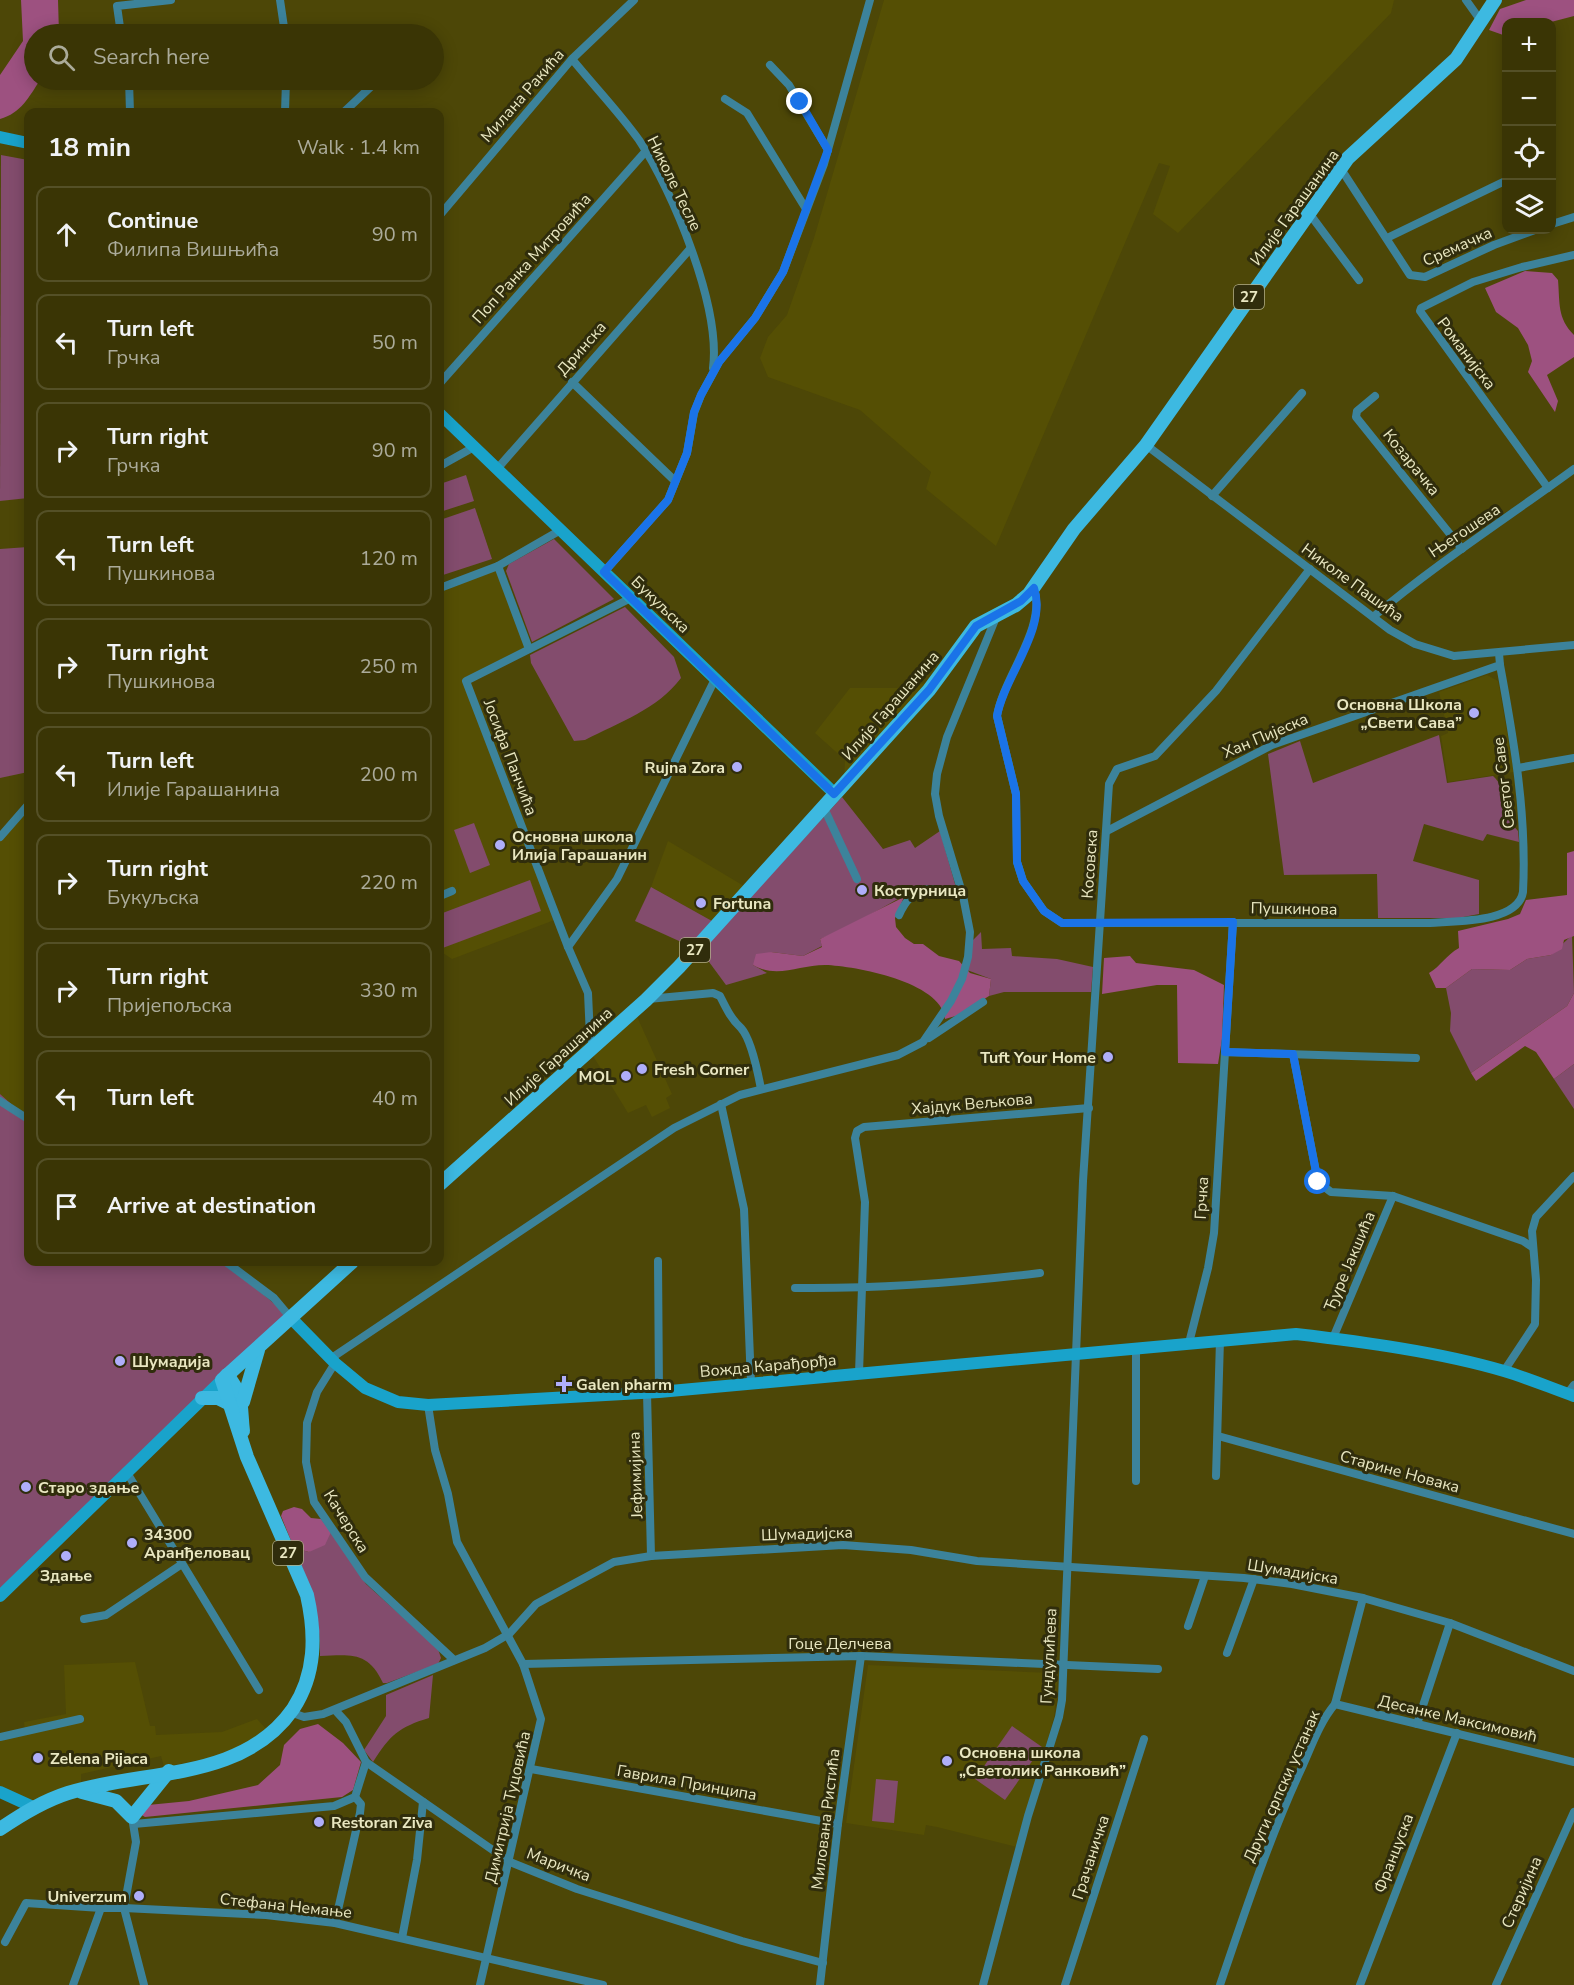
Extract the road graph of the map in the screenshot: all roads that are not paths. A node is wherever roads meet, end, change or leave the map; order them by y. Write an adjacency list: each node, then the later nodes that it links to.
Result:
1 (171, 0): 8 (street)
2 (280, 0): 9 (street)
3 (634, 0): 10 (street, Милана Ракића)
4 (870, 0): 21 (street)
5 (1466, 0): 7 (street)
6 (1495, 0): 7 (main road, 27)
7 (1481, 21): 23 (main road, Илије Гарашанина / 27)
8 (120, 24)
9 (284, 24)
10 (572, 59): 22 (street, Николе Тесле); 25 (street, Милана Ракића)
11 (770, 65): 21 (street)
12 (129, 90): 16 (street)
13 (286, 90): 17 (street)
14 (367, 90): 18 (street)
15 (725, 99): 26 (street)
16 (130, 108)
17 (285, 108)
18 (348, 108)
19 (0, 137): 20 (main road)
20 (24, 142)
21 (828, 150): 26 (street)
22 (645, 152): 32 (street, Николе Тесле); 36 (street, Поп Ранка Митровића)
23 (1341, 169): 27 (main road, Илије Гарашанина / 27); 31 (street, Сремачка)
24 (1502, 182): 31 (street)
25 (444, 209)
26 (806, 209): 35 (street)
27 (1309, 213): 34 (street); 41 (main road, Илије Гарашанина / 27)
28 (1574, 217): 29 (street)
29 (1556, 222)
30 (1526, 234): 31 (street, Сремачка)
31 (1387, 238)
32 (690, 249): 35 (street, Николе Тесле); 37 (street, Дринска)
33 (1574, 255): 47 (street, Романијска)
34 (1359, 280)
35 (712, 375): 46 (street)
36 (444, 378)
37 (572, 382): 44 (street, Дринска); 46 (street)
38 (1302, 393): 48 (street)
39 (1375, 396): 50 (street, Козарачка)
40 (444, 418): 42 (main road, Букуљска)
41 (1146, 445): 48 (street, Николе Пашића); 55 (main road, Илије Гарашанина / 27)
42 (474, 447): 43 (street); 44 (main road, Букуљска)
43 (444, 464)
44 (497, 469): 49 (main road, Букуљска)
45 (1574, 469): 47 (street, Његошева)
46 (675, 481): 53 (street)
47 (1548, 488): 50 (street, Његошева)
48 (1212, 496): 52 (street, Николе Пашића)
49 (559, 531): 51 (street); 53 (main road, Букуљска)
50 (1462, 549): 58 (street, Његошева)
51 (498, 566): 54 (street); 60 (street)
52 (1310, 569): 58 (street, Николе Пашића); 69 (street, Косовска)
53 (604, 572): 56 (main road, Букуљска)
54 (444, 586)
55 (1034, 588): 57 (main road, Илије Гарашанина / 27); 78 (street, Пушкинова)
56 (631, 598): 60 (street); 63 (main road, Букуљска)
57 (997, 614): 66 (main road, Илије Гарашанина / 27); 74 (street)
58 (1372, 617): 61 (street, Николе Пашића)
59 (1574, 645): 61 (street, Николе Пашића)
60 (529, 649): 79 (street, Јосифа Панчића)
61 (1499, 653): 62 (street)
62 (1500, 665): 65 (street, Светог Саве); 69 (street, Хан Пијеска)
63 (715, 679): 66 (main road, Букуљска); 79 (street)
64 (1574, 758): 65 (street)
65 (1518, 768): 75 (street, Светог Саве)
66 (834, 794): 67 (main road, Илије Гарашанина / 27)
67 (823, 806): 71 (street); 80 (main road, Илије Гарашанина / 27)
68 (24, 810): 70 (street)
69 (1107, 831): 78 (street, Косовска)
70 (0, 837)
71 (857, 879)
72 (452, 891): 73 (street)
73 (444, 894)
74 (963, 896): 76 (street); 82 (street)
75 (1522, 899): 77 (street, Пушкинова)
76 (899, 915)
77 (1233, 922): 78 (street, Пушкинова); 84 (street, Грчка)
78 (1101, 923): 90 (street, Косовска)
79 (568, 947): 83 (street, Јосифа Панчића)
80 (646, 999): 83 (main road, Илије Гарашанина / 27); 87 (street)
81 (983, 1002): 82 (street)
82 (923, 1041): 87 (street)
83 (594, 1046): 93 (main road, Илије Гарашанина / 27)
84 (1225, 1052): 85 (street); 105 (street, Грчка)
85 (1293, 1054): 86 (street); 94 (street)
86 (1416, 1058)
87 (761, 1089): 89 (street)
88 (0, 1101): 91 (street)
89 (721, 1104): 109 (street); 113 (street)
90 (1089, 1108): 101 (street, Хајдук Вељкова); 108 (street, Косовска)
91 (24, 1116)
92 (1574, 1176): 95 (street)
93 (444, 1180)
94 (1393, 1196): 95 (street); 103 (street, Ђуре Јакшића)
95 (1532, 1246): 110 (street)
96 (658, 1261): 115 (street, Јефимијина)
97 (231, 1266): 102 (street)
98 (347, 1266): 102 (main road, 27)
99 (1040, 1273): 101 (street)
100 (795, 1288): 101 (street)
101 (861, 1289): 111 (street)
102 (290, 1317): 106 (main road, 27); 109 (main road, Вожда Карађорђа)
103 (1333, 1338): 104 (main road, Вожда Карађорђа); 110 (main road, Вожда Карађорђа)
104 (1220, 1340): 105 (main road, Вожда Карађорђа); 119 (street)
105 (1189, 1343): 107 (main road, Вожда Карађорђа)
106 (261, 1345): 112 (main road); 117 (main road, 27)
107 (1136, 1348): 108 (main road, Вожда Карађорђа); 122 (street)
108 (1074, 1353): 111 (main road, Вожда Карађорђа); 126 (street, Гундулићева)
109 (333, 1361): 118 (main road, Вожда Карађорђа); 137 (street, Качерска)
110 (1504, 1371): 114 (main road, Вожда Карађорђа)
111 (859, 1373): 113 (main road, Вожда Карађорђа)
112 (224, 1377): 116 (main road); 117 (main road, 27)
113 (751, 1383): 115 (main road, Вожда Карађорђа)
114 (1572, 1391)
115 (653, 1393): 118 (main road, Вожда Карађорђа); 124 (street, Јефимијина)
116 (202, 1398): 117 (main road); 120 (main road)
117 (236, 1403): 145 (main road, 27)
118 (428, 1405): 134 (street, Димитрија Туцовића)
119 (1218, 1436): 121 (street); 123 (street, Старине Новака)
120 (126, 1472): 125 (street); 129 (main road)
121 (1216, 1476)
122 (1136, 1481)
123 (1574, 1534)
124 (651, 1556): 126 (street, Шумадијска); 134 (street, Шумадијска)
125 (182, 1564): 131 (street); 142 (street)
126 (1066, 1567): 127 (street, Шумадијска); 139 (street, Гундулићева)
127 (1205, 1576): 128 (street, Шумадијска); 133 (street)
128 (1254, 1579): 130 (street, Шумадијска); 135 (street)
129 (0, 1596)
130 (1364, 1598): 132 (street, Шумадијска); 143 (street, Други српски устанак)
131 (84, 1619)
132 (1450, 1623): 141 (street, Шумадијска); 147 (street)
133 (1188, 1626)
134 (509, 1634): 137 (street, Шумадијска); 138 (street, Димитрија Туцовића)
135 (1227, 1653)
136 (861, 1656): 138 (street, Гоце Делчева); 139 (street, Гоце Делчева); 162 (street, Милована Ристића)
137 (454, 1660): 144 (street, Шумадијска)
138 (523, 1664): 153 (street, Димитрија Туцовића)
139 (1064, 1664): 140 (street, Гоце Делчева); 177 (street, Гундулићева)
140 (1158, 1669)
141 (1574, 1671)
142 (259, 1690)
143 (1335, 1704): 147 (street, Десанке Максимовић); 179 (street, Други српски устанак)
144 (335, 1710): 145 (street, Шумадијска); 151 (street, Маричка)
145 (291, 1712): 154 (main road, 27)
146 (80, 1719): 149 (street)
147 (1417, 1724): 148 (street, Десанке Максимовић)
148 (1457, 1732): 152 (street, Десанке Максимовић); 180 (street, Француска)
149 (0, 1737)
150 (1144, 1739): 178 (street, Грачаничка)
151 (366, 1762): 157 (street); 158 (street, Маричка)
152 (1574, 1762)
153 (531, 1769): 162 (street, Гаврила Принципа); 164 (street, Димитрија Туцовића)
154 (169, 1772): 155 (main road, 27); 161 (main road)
155 (75, 1791): 159 (main road, 27); 161 (main road)
156 (0, 1792): 159 (main road)
157 (354, 1797): 161 (street); 167 (street)
158 (423, 1802): 164 (street, Маричка); 168 (street)
159 (33, 1807): 163 (main road, 27)
160 (1574, 1812): 181 (street, Стеријина)
161 (133, 1821): 166 (street)
162 (838, 1824): 171 (street, Милована Ристића)
163 (0, 1829)
164 (510, 1862): 170 (street, Димитрија Туцовића); 171 (street, Маричка)
165 (101, 1908): 166 (street, Стефана Немање); 169 (street, Стефана Немање); 172 (street)
166 (124, 1908): 167 (street, Стефана Немање); 173 (street)
167 (335, 1923): 168 (street, Стефана Немање)
168 (402, 1938): 170 (street, Стефана Немање)
169 (5, 1942)
170 (487, 1957): 174 (street, Димитрија Туцовића); 175 (street, Стефана Немање)
171 (823, 1963): 176 (street, Милована Ристића)
172 (73, 1985)
173 (144, 1985)
174 (480, 1985)
175 (603, 1985)
176 (820, 1985)
177 (983, 1985)
178 (1065, 1985)
179 (1220, 1985)
180 (1360, 1985)
181 (1496, 1985)

